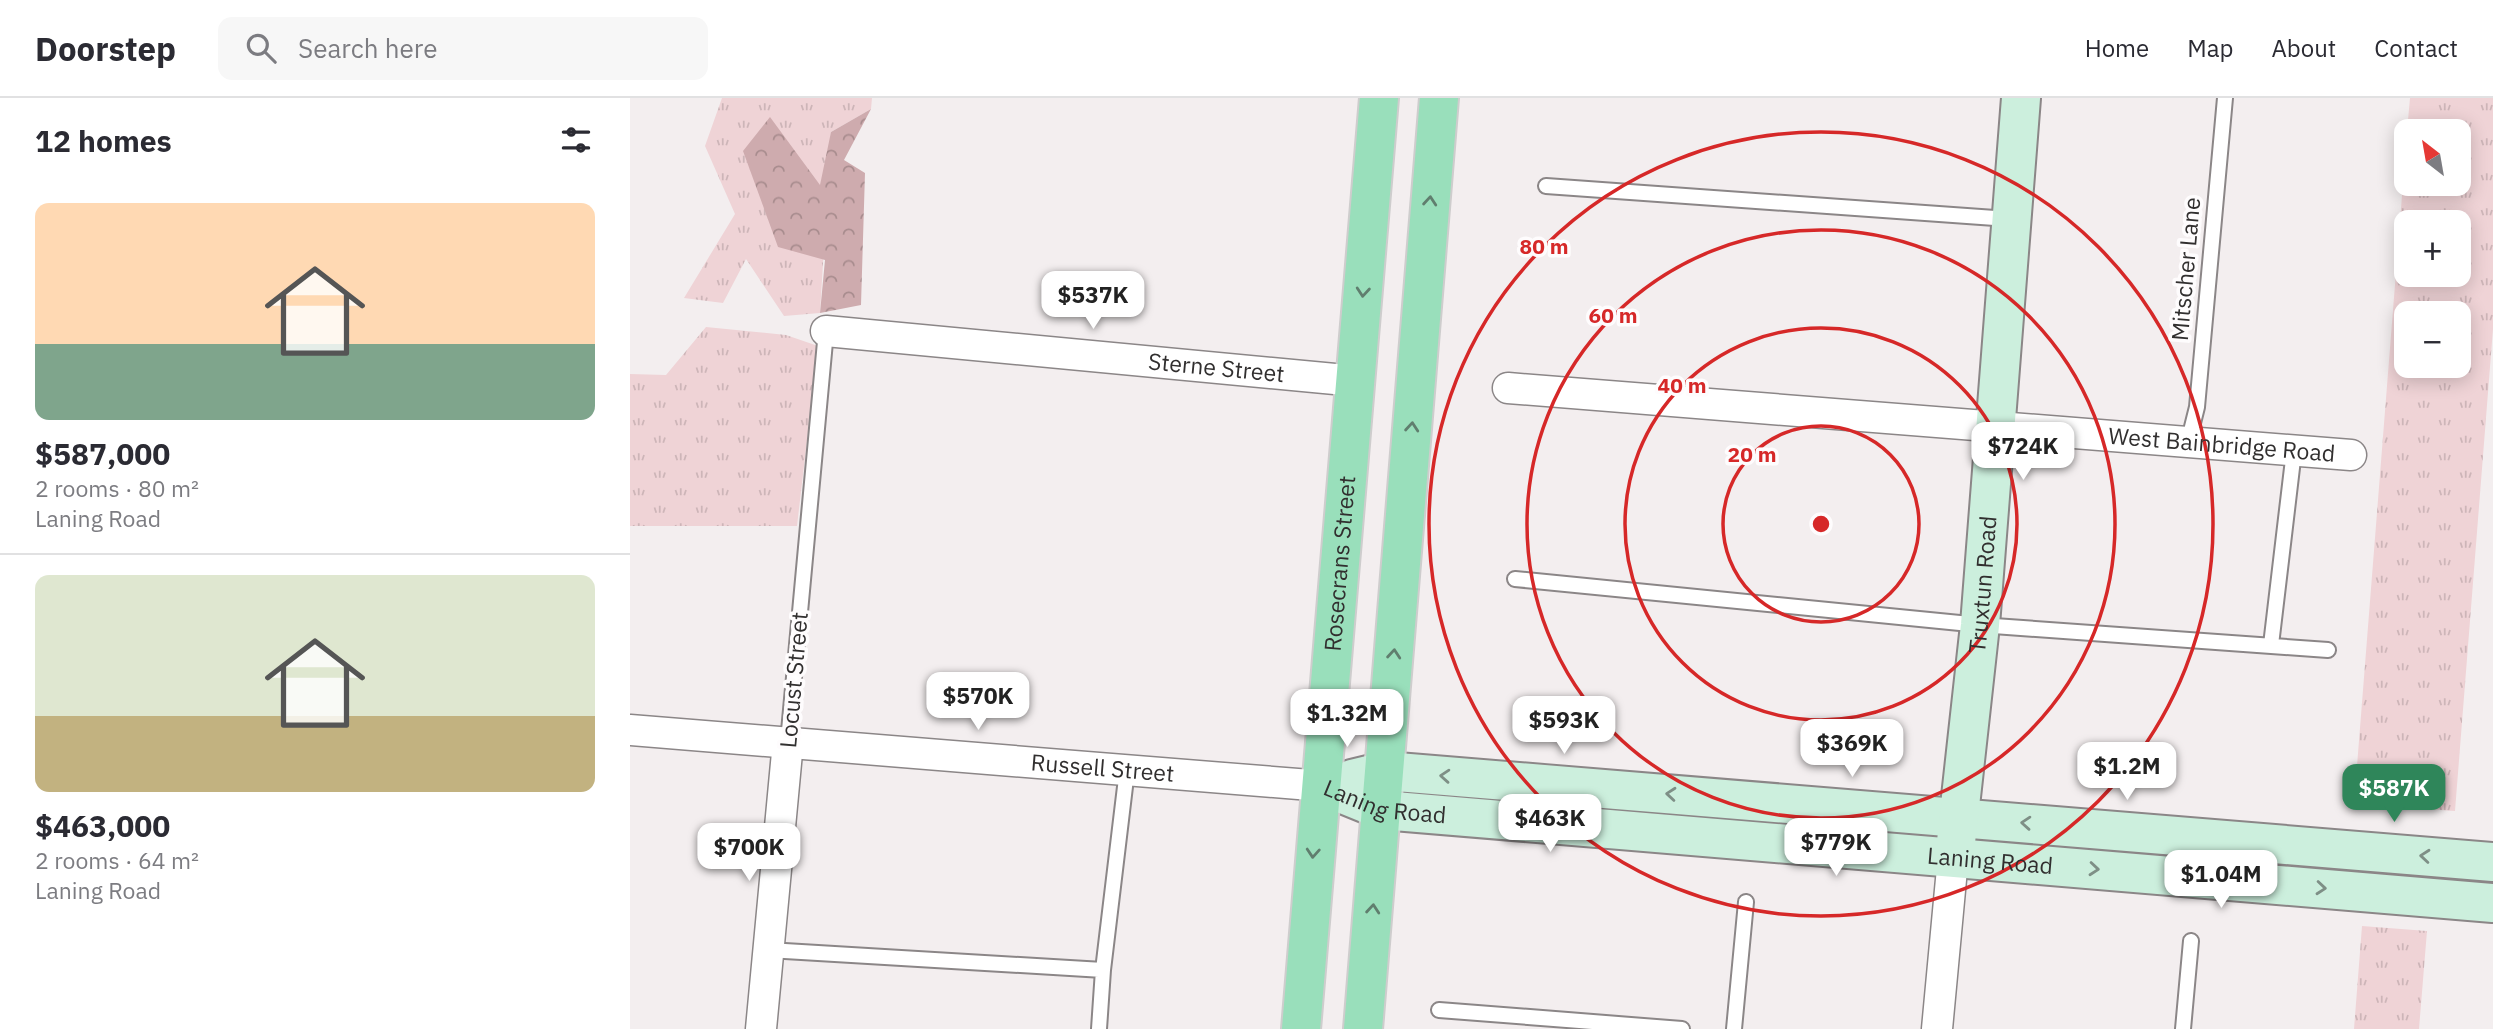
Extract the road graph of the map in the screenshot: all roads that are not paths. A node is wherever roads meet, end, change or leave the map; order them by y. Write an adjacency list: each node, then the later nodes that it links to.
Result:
1 (1379, 98): 8 (main road, Rosecrans Street, one-way to 8)
2 (1438, 98): 21 (main road, one-way to 2)
3 (2021, 98): 6 (street, Truxtun Road)
4 (2225, 98): 11 (lane, Mitscher Lane)
5 (1546, 186): 6 (lane)
6 (2012, 219): 10 (street, Truxtun Road)
7 (826, 331): 8 (street, Sterne Street); 19 (lane, Locust Street)
8 (1356, 381): 22 (main road, Rosecrans Street)
9 (1508, 388): 10 (street, West Bainbridge Road)
10 (1997, 427): 11 (street, West Bainbridge Road); 15 (street, Truxtun Road)
11 (2188, 443): 12 (street, West Bainbridge Road)
12 (2294, 451): 13 (street, West Bainbridge Road); 16 (lane)
13 (2351, 455)
14 (1515, 579): 15 (lane)
15 (1980, 625): 16 (lane); 24 (street, Truxtun Road)
16 (2270, 645): 17 (lane)
17 (2328, 650)
18 (630, 730): 19 (street, Russell Street)
19 (788, 743): 20 (street, Russell Street); 30 (street, Locust Street)
20 (1127, 770): 22 (street, Russell Street); 31 (lane)
21 (1385, 771): 22 (street, Laning Road); 23 (main road); 24 (street, Laning Road, one-way to 21)
22 (1323, 786): 23 (street, Laning Road); 35 (main road, Rosecrans Street, one-way to 35)
23 (1382, 810): 25 (street, Laning Road); 36 (main road, one-way to 23)
24 (1959, 818): 25 (street, Truxtun Road); 26 (street, Laning Road, one-way to 24)
25 (1953, 858): 28 (street, Laning Road, one-way to 28); 39 (street, Truxtun Road)
26 (2493, 862)
27 (1746, 902): 38 (lane)
28 (2493, 903)
29 (2191, 941): 40 (lane)
30 (768, 950): 31 (lane); 33 (street, Locust Street)
31 (1103, 970): 34 (lane)
32 (1439, 1010): 37 (lane)
33 (761, 1029)
34 (1099, 1029)
35 (1301, 1029)
36 (1363, 1029)
37 (1682, 1029)
38 (1734, 1029)
39 (1937, 1029)
40 (2183, 1029)

